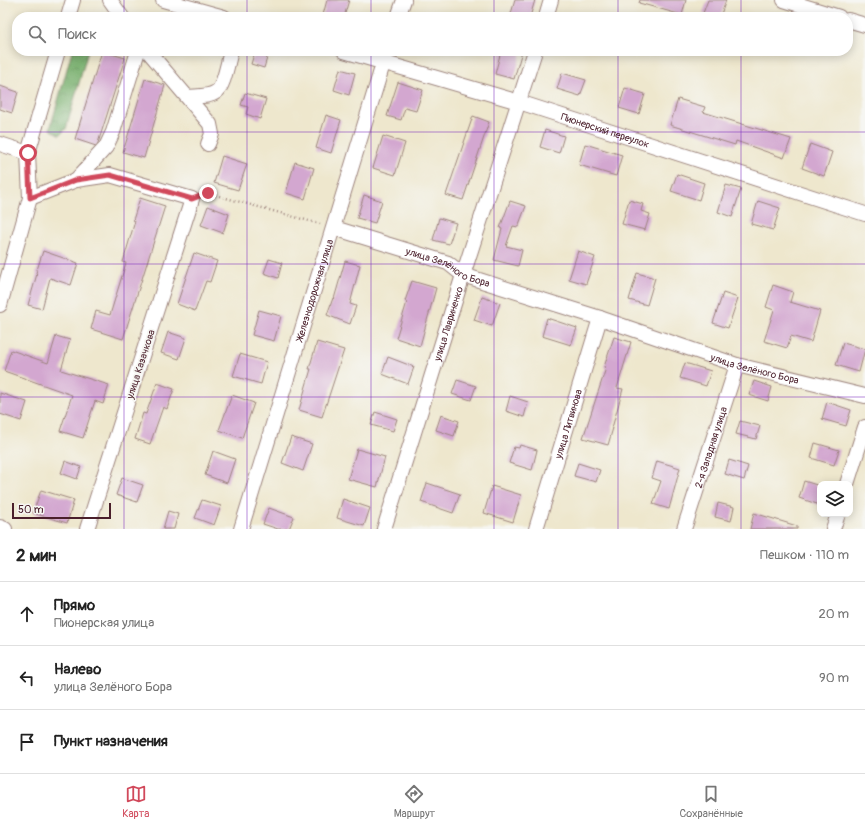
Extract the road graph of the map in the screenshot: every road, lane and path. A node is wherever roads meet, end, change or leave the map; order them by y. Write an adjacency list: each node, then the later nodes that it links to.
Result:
1 (73, 0): 7 (street)
2 (110, 0): 8 (street)
3 (164, 0): 9 (street)
4 (404, 0): 10 (street)
5 (551, 0): 11 (street)
6 (784, 0): 12 (street)
7 (69, 12)
8 (118, 12)
9 (206, 12)
10 (400, 12)
11 (547, 12)
12 (823, 12)
13 (853, 21): 14 (street)
14 (865, 25)
15 (57, 56): 25 (street)
16 (136, 56): 26 (street)
17 (152, 56): 21 (street)
18 (230, 56): 21 (street)
19 (533, 56): 22 (street, улица Лавриненко)
20 (386, 57): 22 (street, Пионерский переулок); 30 (street, Железнодорожная улица)
21 (188, 97): 24 (street)
22 (519, 102): 29 (street, Пионерский переулок); 31 (street, улица Лавриненко)
23 (0, 144): 25 (street)
24 (208, 144)
25 (28, 153): 27 (street)
26 (76, 180): 27 (street); 28 (street)
27 (30, 198): 32 (street)
28 (192, 199): 30 (path); 41 (street, улица Казачкова)
29 (865, 214)
30 (334, 228): 31 (street, улица Зелёного Бора); 42 (street, Железнодорожная улица)
31 (463, 275): 33 (street, улица Зелёного Бора); 43 (street, улица Лавриненко)
32 (0, 305)
33 (600, 318): 34 (street, улица Зелёного Бора); 44 (street, улица Литвинова)
34 (737, 365): 35 (street, улица Зелёного Бора); 45 (street, 2-я Западная улица)
35 (865, 396)
36 (865, 427): 37 (street)
37 (848, 481)
38 (837, 517): 46 (street)
39 (0, 527): 40 (street)
40 (5, 529)
41 (87, 529)
42 (241, 529)
43 (384, 529)
44 (536, 529)
45 (684, 529)
46 (833, 529)

